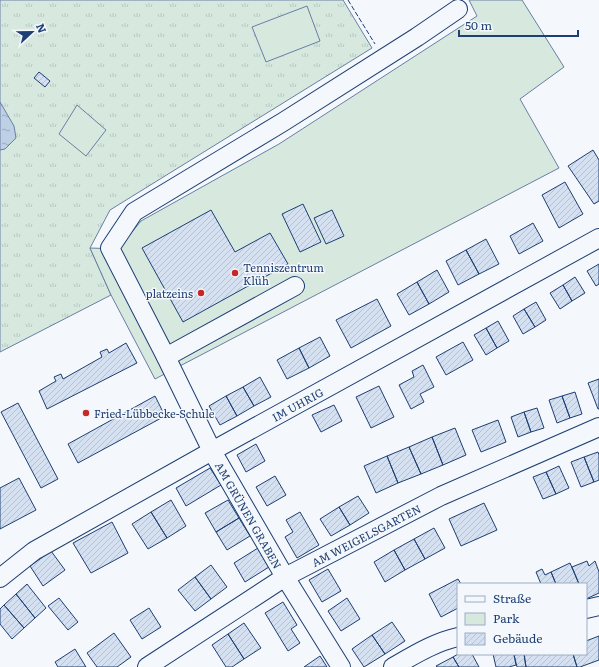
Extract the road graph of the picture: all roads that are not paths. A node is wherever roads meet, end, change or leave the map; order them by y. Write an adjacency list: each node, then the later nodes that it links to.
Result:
1 (458, 9): 4 (street, AM GRÜNEN GRABEN)
2 (599, 238): 6 (street, IM UHRIG)
3 (295, 286): 4 (street)
4 (166, 357): 6 (street, AM GRÜNEN GRABEN)
5 (599, 427): 7 (street, AM WEIGELSGARTEN)
6 (212, 451): 7 (street, AM GRÜNEN GRABEN); 8 (street, IM UHRIG)
7 (285, 577): 12 (street, AM WEIGELSGARTEN); 13 (street, AM GRÜNEN GRABEN)
8 (0, 578)
9 (599, 606): 10 (street)
10 (587, 608)
11 (457, 637): 14 (street)
12 (147, 667)
13 (341, 667)
14 (393, 667)

